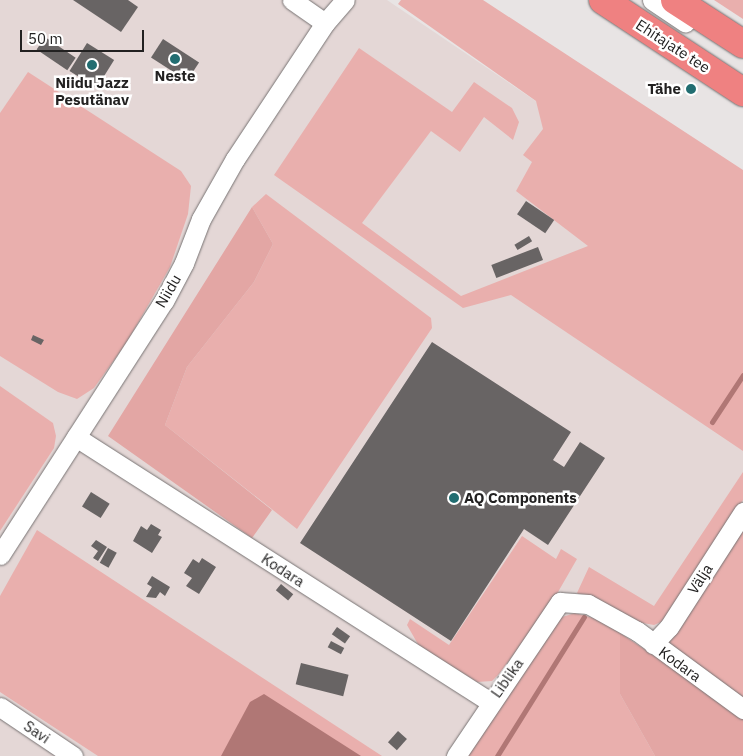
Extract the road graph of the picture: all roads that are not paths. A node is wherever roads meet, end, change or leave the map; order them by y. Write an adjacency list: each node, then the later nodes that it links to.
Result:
1 (292, 0): 8 (street)
2 (335, 0): 8 (street, Niidu)
3 (345, 0): 8 (street, Niidu)
4 (603, 0): 12 (highway, Ehitajate tee)
5 (652, 0): 11 (street)
6 (675, 0): 9 (highway)
7 (691, 0): 9 (street)
8 (325, 23): 13 (street, Niidu)
9 (712, 24): 10 (highway)
10 (743, 44)
11 (743, 59)
12 (743, 92)
13 (76, 437): 15 (street, Niidu); 18 (street, Kodara)
14 (743, 512): 17 (street, Välja)
15 (0, 555)
16 (560, 602): 17 (street, Kodara); 18 (street, Liblika)
17 (653, 644): 20 (street, Kodara)
18 (490, 702): 22 (street, Liblika)
19 (0, 707): 21 (street, Savi)
20 (743, 709)
21 (73, 756)
22 (456, 756)

